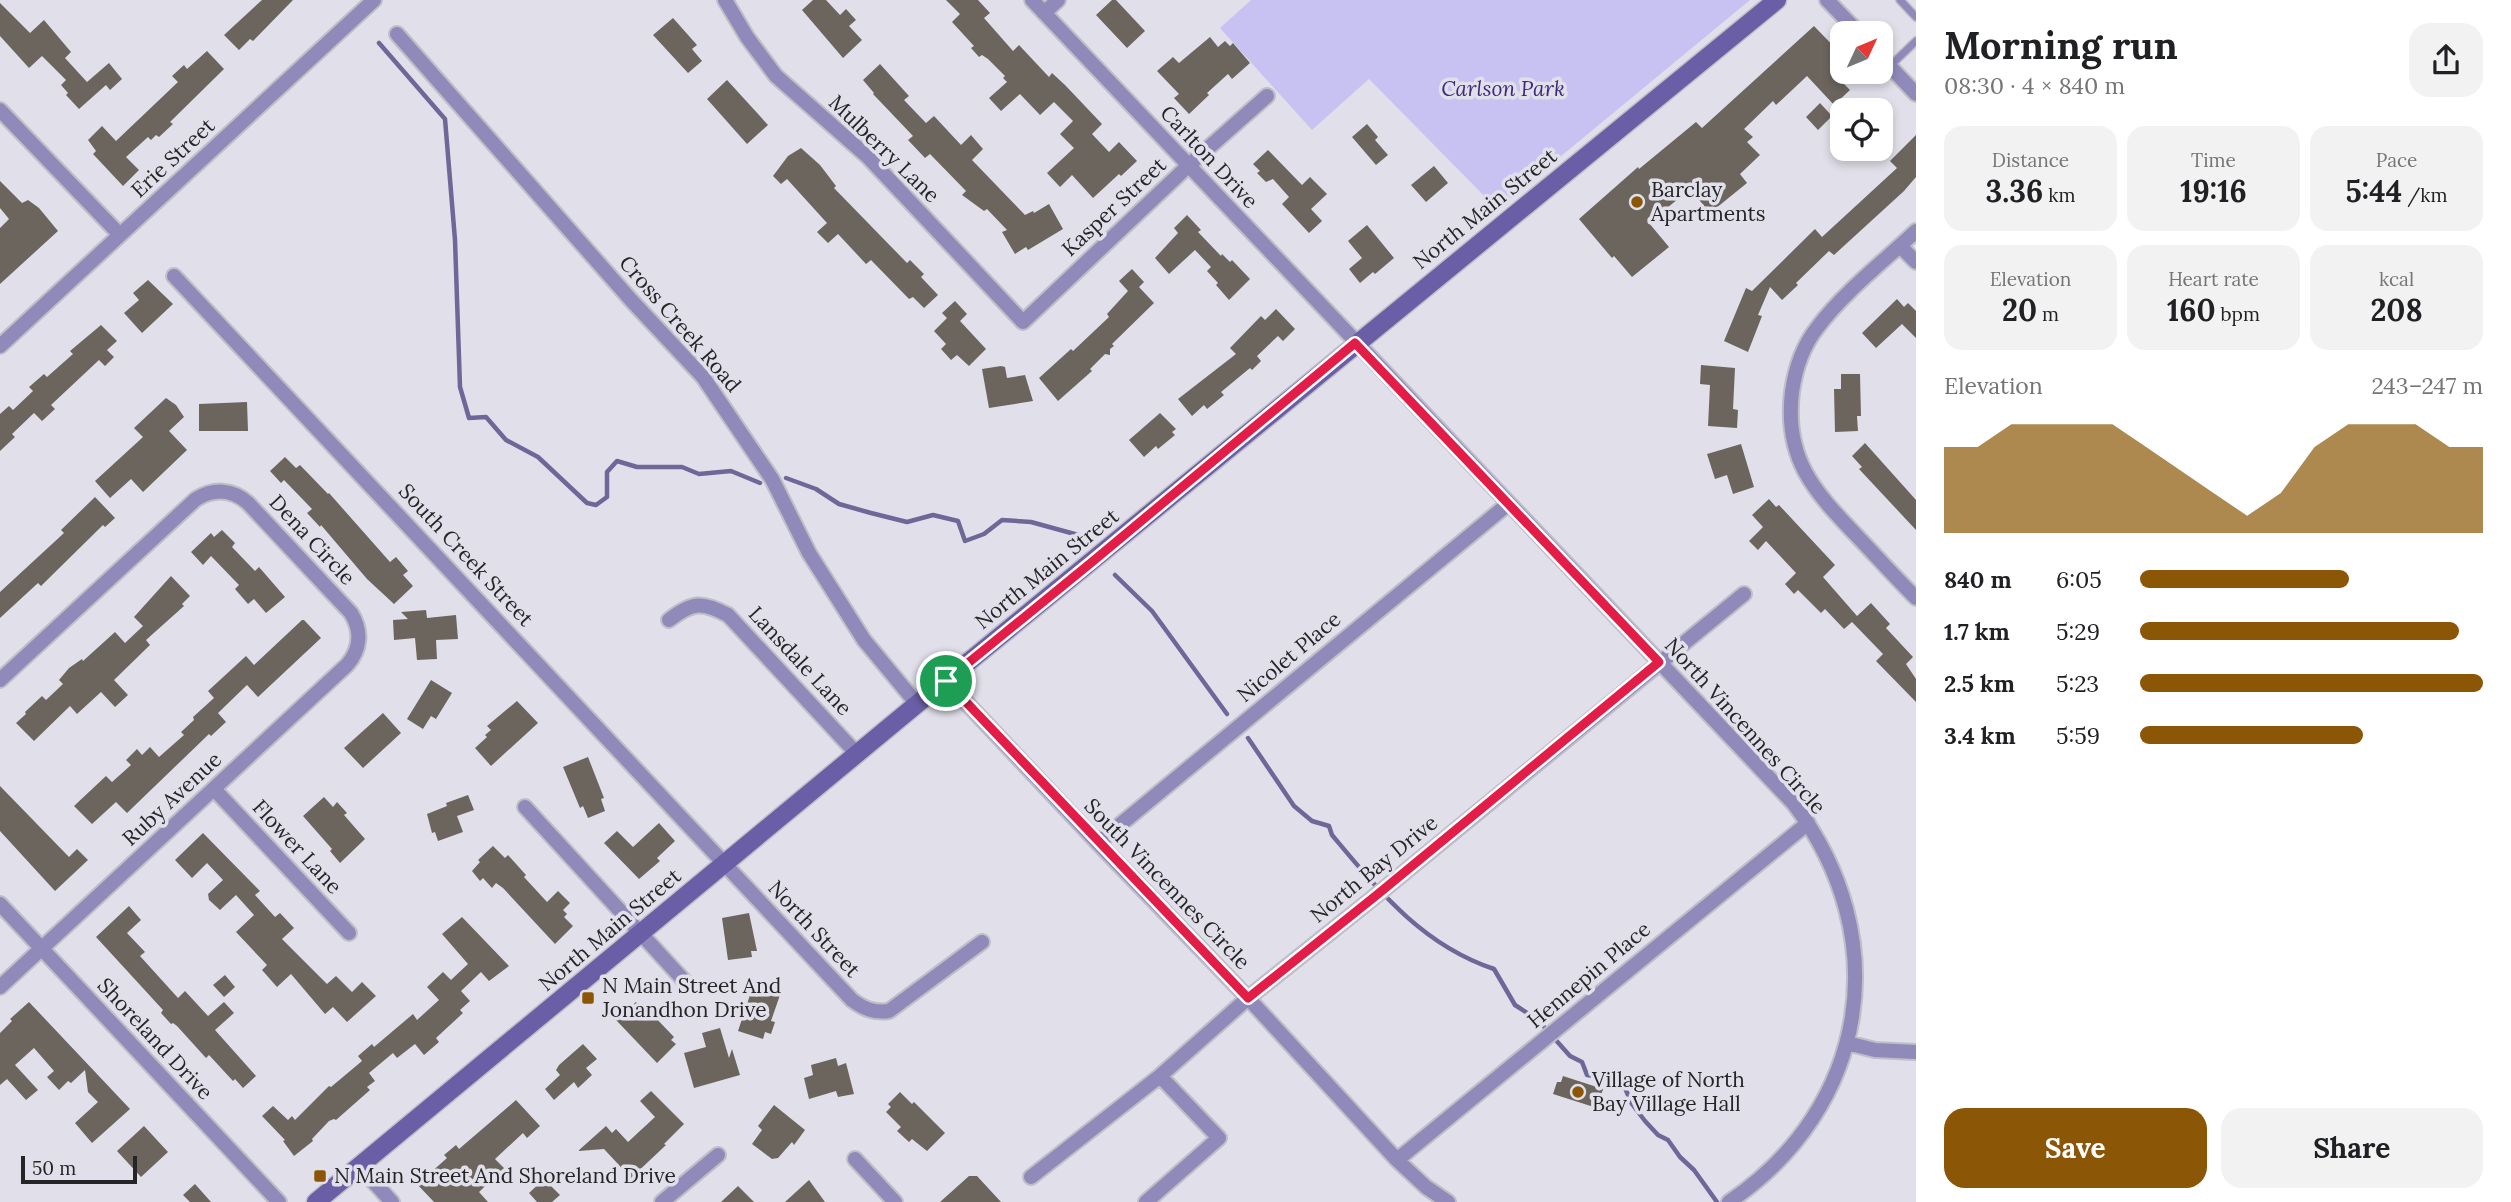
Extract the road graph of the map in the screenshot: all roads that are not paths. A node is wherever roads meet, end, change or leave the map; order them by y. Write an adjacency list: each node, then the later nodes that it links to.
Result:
1 (374, 0): 20 (street, Erie Street)
2 (725, 0): 24 (street, Mulberry Lane)
3 (1032, 0): 8 (street, Carlton Drive)
4 (1058, 0): 8 (street)
5 (1777, 0): 25 (main road, North Main Street)
6 (1827, 0): 10 (street)
7 (1900, 0): 9 (lane)
8 (1044, 13): 18 (street, Carlton Drive)
9 (1916, 17)
10 (1847, 21)
11 (397, 34): 35 (street, Cross Creek Road)
12 (1916, 41): 13 (lane)
13 (1894, 56)
14 (1894, 71): 15 (street)
15 (1916, 93)
16 (1267, 96): 18 (street, Kasper Street)
17 (0, 110): 20 (street)
18 (1188, 166): 24 (street, Kasper Street); 25 (street, Carlton Drive)
19 (1916, 231): 21 (street)
20 (120, 235): 26 (street, Erie Street)
21 (1900, 246): 22 (street); 29 (street)
22 (1916, 262)
23 (174, 276): 41 (street, South Creek Street)
24 (1023, 322)
25 (1355, 343): 27 (street, North Vincennes Circle); 34 (main road, North Main Street)
26 (0, 346)
27 (1508, 504): 32 (street, North Vincennes Circle); 40 (street, Nicolet Place)
28 (1744, 593): 32 (street, North Bay Drive)
29 (1916, 598)
30 (668, 620): 36 (street, Lansdale Lane)
31 (360, 635): 33 (street, Dena Circle); 37 (street, Ruby Avenue)
32 (1659, 662): 39 (street, North Vincennes Circle); 49 (street, North Bay Drive)
33 (0, 680)
34 (946, 681): 35 (main road, North Main Street); 40 (street, South Vincennes Circle)
35 (917, 704): 36 (main road, North Main Street)
36 (857, 754): 41 (main road, North Main Street)
37 (214, 789): 43 (street, Flower Lane); 46 (street, Ruby Avenue)
38 (525, 807): 44 (street)
39 (1808, 822): 50 (street, North Vincennes Circle); 55 (street, Hennepin Place)
40 (1098, 843): 49 (street, South Vincennes Circle)
41 (726, 864): 44 (main road, North Main Street); 45 (street, North Street)
42 (0, 904): 46 (street, Shoreland Drive)
43 (349, 933)
44 (642, 934): 47 (street); 56 (main road, North Main Street)
45 (982, 942)
46 (42, 948): 48 (street, Ruby Avenue); 58 (street, Shoreland Drive)
47 (688, 985)
48 (0, 987)
49 (1248, 998): 52 (street, North Bay Drive); 55 (street, South Vincennes Circle)
50 (1847, 1043): 51 (street); 65 (street, North Vincennes Circle)
51 (1916, 1052)
52 (1160, 1076): 57 (street, North Bay Drive); 63 (street)
53 (718, 1155): 61 (street)
54 (855, 1159): 62 (street)
55 (1398, 1160): 64 (street, South Vincennes Circle)
56 (359, 1167): 59 (main road, North Main Street); 60 (street)
57 (1031, 1177)
58 (279, 1202)
59 (316, 1202)
60 (392, 1202)
61 (662, 1202)
62 (895, 1202)
63 (1146, 1202)
64 (1448, 1202)
65 (1729, 1202)

